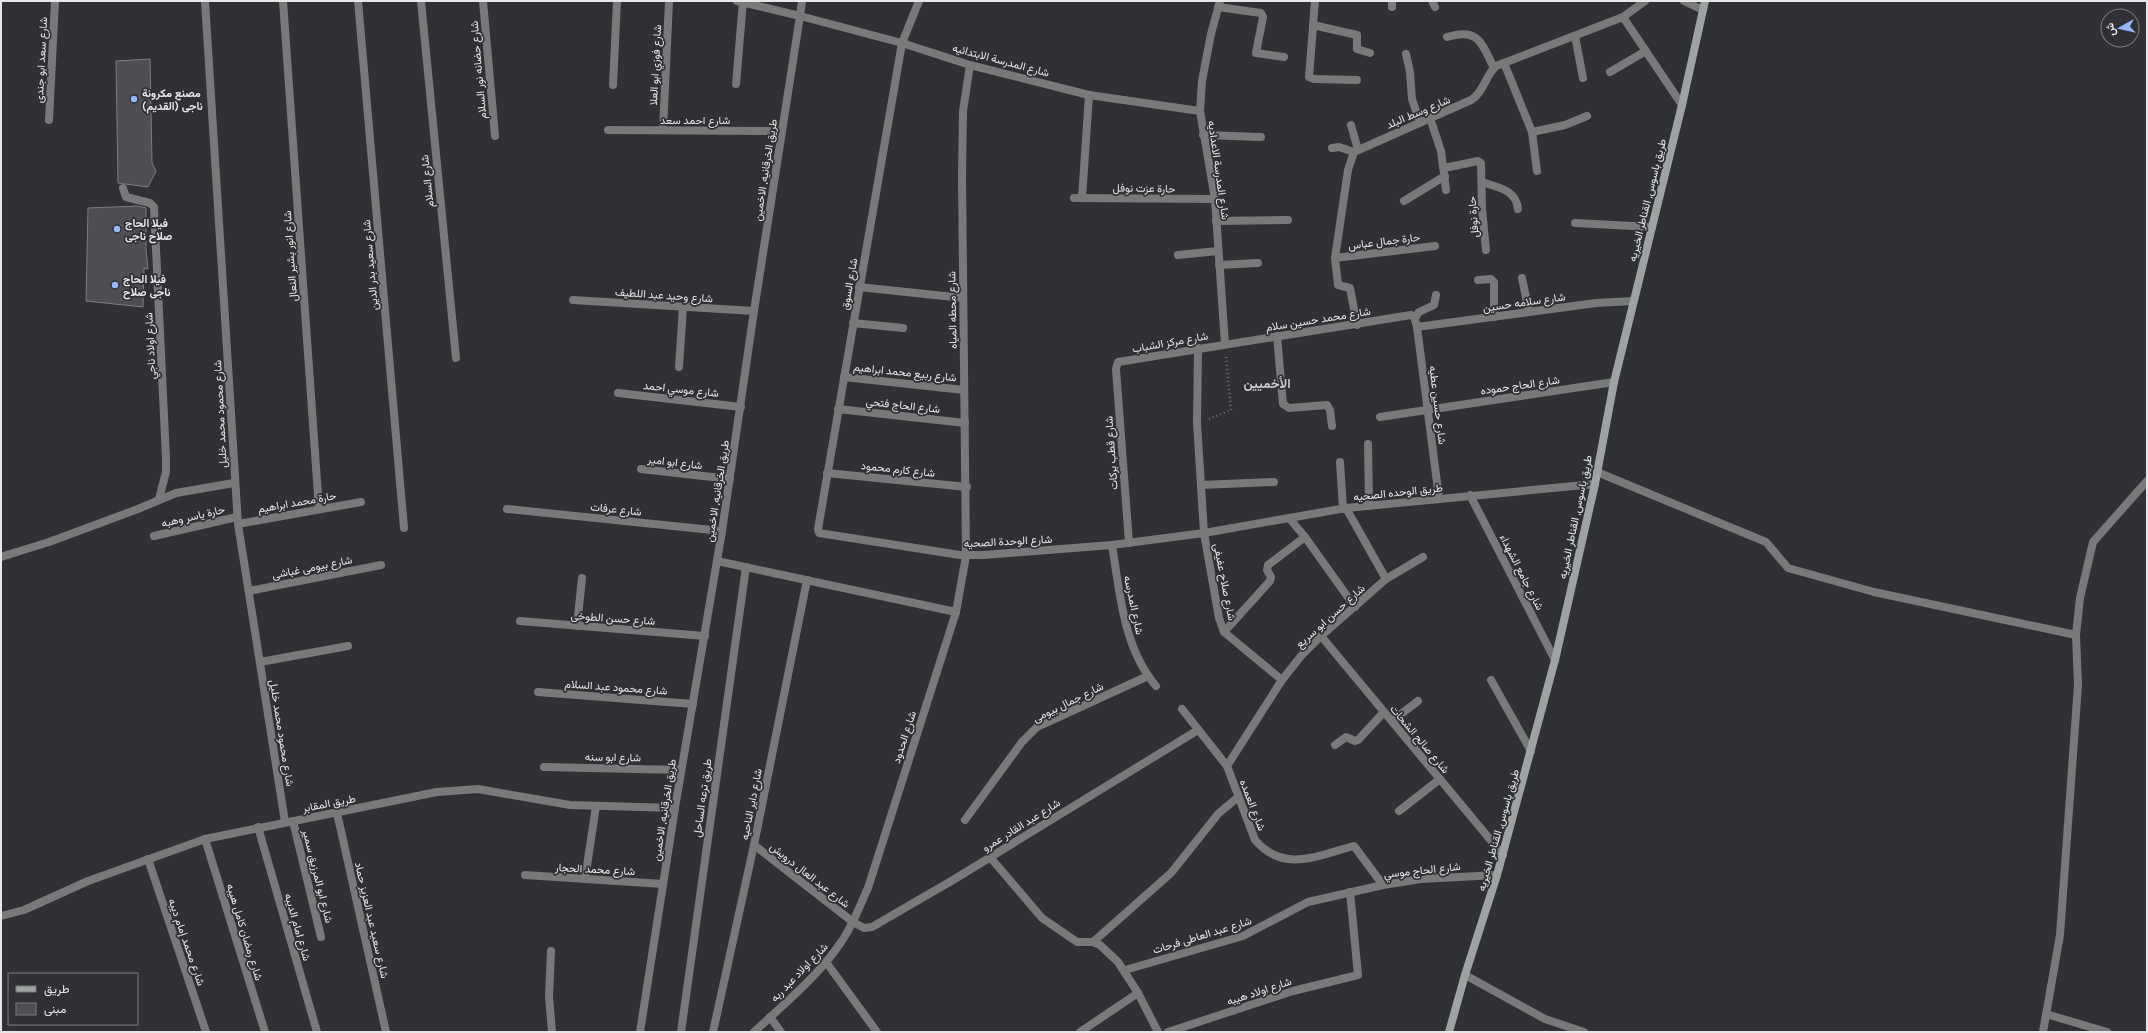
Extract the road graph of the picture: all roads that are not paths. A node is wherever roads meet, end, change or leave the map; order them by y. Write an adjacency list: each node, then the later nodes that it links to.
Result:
1 (55, 1): 41 (street, شارع سعد ابو جندى)
2 (205, 1): 112 (street, شارع محمود محمد خليل)
3 (283, 1): 122 (street, شارع انور بشير النعال)
4 (358, 1): 126 (street, شارع سعيد بدر الدين)
5 (421, 1): 91 (street, شارع السلام)
6 (483, 1): 49 (street, شارع حضانه نور السلام)
7 (617, 1): 35 (street)
8 (669, 1): 45 (street, شارع فوزي ابو العلا)
9 (741, 1): 18 (street); 34 (street)
10 (802, 1): 18 (street, طريق الخرقانيه, الاخمين)
11 (919, 1): 23 (street, شارع السوق)
12 (1315, 1): 20 (street)
13 (1645, 1): 19 (street)
14 (1684, 1): 17 (street)
15 (1704, 1): 17 (street, طريق باسوس, القناطر الخيريه)
16 (1219, 4): 27 (street); 38 (street, شارع المدرسة الاعداديه)
17 (1703, 10): 37 (street, طريق باسوس, القناطر الخيريه)
18 (800, 16): 23 (street, شارع المدرسة الابتدائيه); 46 (street, طريق الخرقانيه, الاخمين)
19 (1623, 17): 21 (street); 24 (street)
20 (1313, 25): 25 (street); 33 (street)
21 (1575, 36): 28 (street); 32 (street)
22 (1447, 37): 30 (street)
23 (902, 43): 29 (street, شارع المدرسة الابتدائيه); 74 (street, شارع السوق)
24 (1646, 51): 31 (street); 37 (street)
25 (1370, 53)
26 (1406, 54): 42 (street)
27 (1284, 57)
28 (1504, 63): 30 (street); 47 (street)
29 (970, 65): 36 (street, شارع المدرسة الابتدائيه); 76 (street, شارع محطه المياه)
30 (1494, 68): 40 (street, شارع وسط البلد)
31 (1610, 72)
32 (1583, 78)
33 (1357, 80)
34 (736, 84)
35 (614, 85)
36 (1089, 95): 38 (street, شارع المدرسة الابتدائيه); 58 (street, حارة عزت نوفل)
37 (1682, 105): 64 (street, طريق باسوس, القناطر الخيريه)
38 (1200, 111): 48 (street, شارع المدرسة الاعداديه)
39 (1587, 116): 47 (street)
40 (1430, 118): 42 (street, شارع وسط البلد); 54 (street)
41 (49, 120)
42 (1420, 122): 52 (street, شارع وسط البلد)
43 (1351, 125): 52 (street)
44 (608, 130): 45 (street, شارع احمد سعد)
45 (663, 130): 46 (street, شارع احمد سعد)
46 (782, 131): 80 (street, طريق الخرقانيه, الاخمين)
47 (1532, 132): 53 (street)
48 (1203, 135): 50 (street); 58 (street, شارع المدرسة الاعداديه)
49 (495, 136)
50 (1261, 137)
51 (1332, 148): 52 (street)
52 (1356, 151): 69 (street)
53 (1537, 171)
54 (1444, 172): 55 (street, حارة نوفل); 57 (street); 59 (street)
55 (1482, 182): 60 (street, حارة نوفل); 66 (street, حارة نوفل)
56 (123, 188): 118 (street, شارع اولاد ناجي)
57 (1446, 190)
58 (1214, 199): 62 (street, شارع المدرسة الاعداديه)
59 (1404, 200)
60 (1518, 209)
61 (1288, 220): 62 (street)
62 (1216, 221): 67 (street, شارع المدرسة الاعداديه)
63 (1575, 223): 64 (street)
64 (1652, 227): 78 (street, طريق باسوس, القناطر الخيريه)
65 (1435, 246): 69 (street, حارة جمال عباس)
66 (1486, 250)
67 (1218, 251): 68 (street); 71 (street, شارع المدرسة الاعداديه)
68 (1178, 255)
69 (1335, 258): 85 (street)
70 (1258, 263): 71 (street)
71 (1220, 265): 89 (street, شارع المدرسة الاعداديه)
72 (1522, 278): 81 (street)
73 (1478, 280): 83 (street)
74 (859, 287): 76 (street); 84 (street, شارع السوق)
75 (1436, 295): 82 (street)
76 (963, 298): 96 (street, شارع محطه المياه)
77 (573, 300): 79 (street, شارع وحيد عبد اللطيف)
78 (1633, 301): 81 (street, شارع سلامه حسين); 95 (street, طريق باسوس, القناطر الخيريه)
79 (683, 307): 80 (street, شارع وحيد عبد اللطيف); 93 (street)
80 (754, 311): 98 (street, طريق الخرقانيه, الاخمين)
81 (1529, 312): 83 (street, شارع سلامه حسين)
82 (1415, 317): 85 (street, شارع محمد حسين سلام); 86 (street, شارع حسين عطيه)
83 (1494, 317): 86 (street, شارع سلامه حسين)
84 (853, 324): 87 (street); 94 (street, شارع السوق)
85 (1357, 325): 88 (street, شارع محمد حسين سلام)
86 (1417, 327): 100 (street, شارع حسين عطيه)
87 (903, 328)
88 (1277, 336): 89 (street, شارع محمد حسين سلام); 103 (street)
89 (1225, 344): 90 (street, شارع مركز الشباب)
90 (1198, 348): 92 (street, شارع مركز الشباب); 114 (street)
91 (456, 358)
92 (1118, 362): 132 (street, شارع قطب بركات)
93 (679, 367)
94 (844, 376): 96 (street, شارع ربيع محمد ابراهيم); 99 (street, شارع السوق)
95 (1614, 382): 100 (street, شارع الحاج حموده); 107 (street, طريق باسوس, القناطر الخيريه)
96 (964, 390): 102 (street, شارع محطه المياه)
97 (618, 393): 98 (street, شارع موسي احمد)
98 (741, 406): 109 (street, طريق الخرقانيه, الاخمين)
99 (838, 409): 102 (street, شارع الحاج فتحي); 108 (street, شارع السوق)
100 (1428, 410): 101 (street, شارع الحاج حموده); 117 (street, شارع حسين عطيه)
101 (1380, 416)
102 (964, 423): 115 (street, شارع محطه المياه)
103 (1332, 426)
104 (1368, 444): 120 (street)
105 (1340, 462): 121 (street)
106 (641, 469): 109 (street, شارع ابو امير)
107 (1597, 472): 113 (street, طريق باسوس, القناطر الخيريه); 149 (street)
108 (827, 473): 115 (street, شارع كارم محمود); 127 (street, شارع السوق)
109 (730, 479): 128 (street, طريق الخرقانيه, الاخمين)
110 (2147, 481): 149 (street)
111 (1274, 482): 114 (street)
112 (234, 483): 118 (street); 125 (street, شارع محمود محمد خليل)
113 (1595, 484): 116 (street, طريق الوحده الصحيه); 153 (street, طريق باسوس, القناطر الخيريه)
114 (1201, 485): 129 (street)
115 (967, 487): 134 (street, شارع محطه المياه)
116 (1470, 495): 117 (street, طريق الوحده الصحيه); 153 (street, شارع جامع الشهداء)
117 (1439, 498): 120 (street, طريق الوحده الصحيه)
118 (159, 499): 135 (street)
119 (361, 502): 122 (street, حارة محمد ابراهيم)
120 (1370, 506): 121 (street, طريق الوحده الصحيه)
121 (1345, 508): 124 (street, طريق الوحده الصحيه); 141 (street)
122 (319, 509): 125 (street, حارة محمد ابراهيم)
123 (507, 509): 128 (street, شارع عرفات)
124 (1289, 518): 129 (street, طريق الوحده الصحيه); 131 (street)
125 (238, 520): 130 (street, حارة ياسر وهبه); 143 (street, شارع محمود محمد خليل)
126 (404, 528)
127 (818, 529): 134 (street, شارع الوحدة الصحيه)
128 (722, 531): 137 (street, طريق الخرقانيه, الاخمين)
129 (1204, 533): 132 (street, شارع الوحدة الصحيه); 148 (street, شارع صلاح عفيفى)
130 (154, 536)
131 (1305, 537): 144 (street); 148 (street)
132 (1129, 543): 133 (street, شارع الوحدة الصحيه)
133 (1112, 545): 134 (street, شارع الوحدة الصحيه); 155 (street, شارع المدرسه)
134 (966, 556): 145 (street, شارع الحدود)
135 (1, 557)
136 (1423, 557): 141 (street, شارع حسن ابو سريع)
137 (717, 561): 139 (street); 150 (street, طريق الخرقانيه, الاخمين)
138 (381, 565): 143 (street, شارع بيومى غباشى)
139 (746, 568): 142 (street); 208 (street, طريق ترعه الساحل)
140 (582, 578): 147 (street)
141 (1386, 579): 144 (street, شارع حسن ابو سريع)
142 (807, 580): 145 (street); 181 (street, شارع داير الناحيه)
143 (248, 591): 154 (street, شارع محمود محمد خليل)
144 (1355, 607): 151 (street, شارع حسن ابو سريع)
145 (956, 612): 192 (street, شارع الحدود)
146 (520, 621): 147 (street, شارع حسن الطوخى)
147 (577, 626): 150 (street, شارع حسن الطوخى)
148 (1224, 632): 156 (street, شارع صلاح عفيفى)
149 (2076, 635): 200 (street)
150 (704, 636): 161 (street, طريق الخرقانيه, الاخمين)
151 (1321, 636): 156 (street, شارع حسن ابو سريع); 163 (street, شارع صالح الشحات)
152 (348, 646): 154 (street)
153 (1555, 660): 167 (street, طريق باسوس, القناطر الخيريه)
154 (260, 662): 178 (street, شارع محمود محمد خليل)
155 (1148, 676): 158 (street, شارع المدرسه); 177 (street, شارع جمال بيومى)
156 (1282, 680): 168 (street, شارع حسن ابو سريع)
157 (1491, 680): 167 (street)
158 (1156, 686)
159 (538, 692): 161 (street, شارع محمود عبد السلام)
160 (1418, 701): 164 (street)
161 (693, 704): 170 (street, طريق الخرقانيه, الاخمين)
162 (1182, 709): 165 (street, شارع العمده)
163 (1384, 712): 164 (street, شارع صالح الشحات); 166 (street)
164 (1392, 721): 171 (street, شارع صالح الشحات)
165 (1198, 730): 168 (street, شارع العمده); 183 (street, شارع عبد القادر عمرو)
166 (1335, 745)
167 (1531, 751): 182 (street, طريق باسوس, القناطر الخيريه)
168 (1227, 766): 172 (street, شارع العمده)
169 (544, 767): 170 (street, شارع ابو سنه)
170 (681, 770): 174 (street, طريق الخرقانيه, الاخمين)
171 (1440, 779): 175 (street); 182 (street, شارع صالح الشحات)
172 (1238, 798): 189 (street, شارع العمده); 194 (street)
173 (596, 806): 174 (street, طريق المقابر); 176 (street, طريق المقابر); 187 (street)
174 (675, 808): 188 (street, طريق الخرقانيه, الاخمين)
175 (1399, 811)
176 (337, 813): 178 (street, طريق المقابر); 205 (street, شارع سعيد عبد العزيز حماد)
177 (965, 820)
178 (289, 822): 179 (street, طريق المقابر); 193 (street, شارع ابو المرزيق سمير)
179 (258, 827): 180 (street, طريق المقابر); 204 (street, شارع امام الديبه)
180 (205, 839): 184 (street, طريق المقابر); 203 (street, شارع رمضان كامل هيبه)
181 (754, 846): 192 (street, شارع عبد العال درويش); 209 (street, شارع داير الناحيه)
182 (1503, 855): 186 (street, طريق باسوس, القناطر الخيريه)
183 (990, 857): 192 (street, شارع عبد القادر عمرو); 194 (street)
184 (148, 859): 191 (street, طريق المقابر); 202 (street, شارع محمد إمام ديبه)
185 (525, 875): 187 (street, شارع محمد الحجار)
186 (1498, 875): 189 (street, شارع الحاج موسي); 198 (street, طريق باسوس, القناطر الخيريه)
187 (585, 879): 188 (street, شارع محمد الحجار)
188 (663, 884): 207 (street, طريق الخرقانيه, الاخمين)
189 (1383, 885): 190 (street, شارع الحاج موسي)
190 (1350, 892): 197 (street, شارع عبد العاطى فرحات); 215 (street, شارع اولاد هيبه)
191 (1, 916)
192 (853, 922): 196 (street, شارع اولاد عبد ربه)
193 (321, 936)
194 (1093, 942): 197 (street)
195 (551, 951): 206 (street)
196 (826, 962): 201 (street, شارع اولاد عبد ربه); 212 (street)
197 (1125, 970): 199 (street)
198 (1465, 975): 216 (street, طريق باسوس, القناطر الخيريه); 217 (street)
199 (1138, 993): 213 (street); 214 (street)
200 (2046, 1014): 218 (street); 219 (street)
201 (770, 1017): 210 (street, شارع اولاد عبد ربه); 211 (street)
202 (206, 1032)
203 (265, 1032)
204 (317, 1032)
205 (386, 1032)
206 (552, 1032)
207 (640, 1032)
208 (681, 1032)
209 (713, 1032)
210 (754, 1032)
211 (781, 1032)
212 (877, 1032)
213 (1080, 1032)
214 (1158, 1032)
215 (1168, 1032)
216 (1449, 1032)
217 (1584, 1032)
218 (2043, 1032)
219 (2107, 1032)

